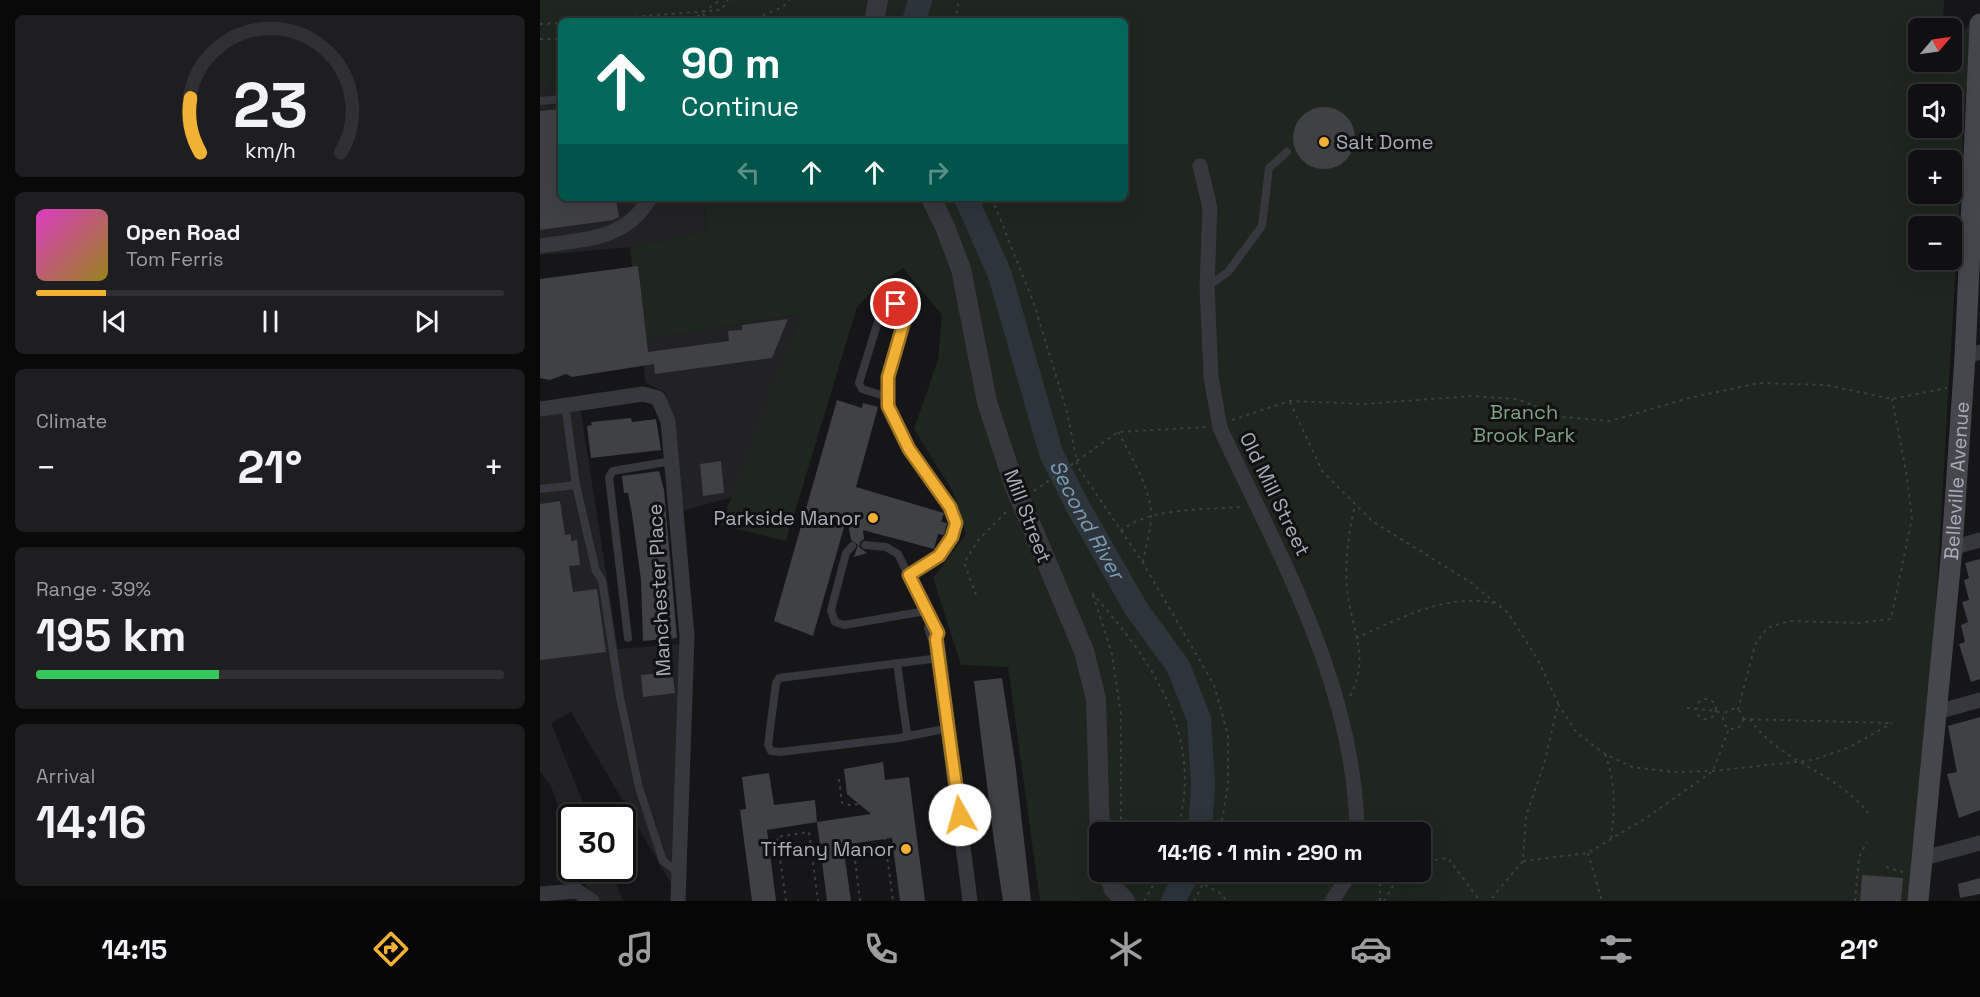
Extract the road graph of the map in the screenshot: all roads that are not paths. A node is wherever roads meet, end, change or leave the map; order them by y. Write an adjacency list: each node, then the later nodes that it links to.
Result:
1 (878, 0): 2 (street)
2 (875, 18)
3 (1980, 24): 6 (main road, Belleville Avenue)
4 (558, 99): 5 (lane)
5 (540, 102)
6 (1977, 147): 13 (main road, Belleville Avenue)
7 (1287, 152): 12 (lane)
8 (1200, 166): 12 (street, Old Mill Street)
9 (647, 201): 11 (street)
10 (932, 201): 34 (street, Mill Street)
11 (540, 246)
12 (1207, 286): 35 (street, Old Mill Street)
13 (1972, 354): 23 (main road, Belleville Avenue)
14 (888, 397): 14 (lane); 24 (lane)
15 (565, 405): 16 (street, Manchester Place); 17 (street, Manchester Place); 18 (lane)
16 (540, 409)
17 (672, 461): 26 (lane); 38 (street, Manchester Place)
18 (576, 485): 19 (lane); 38 (lane)
19 (540, 489)
20 (1980, 540): 23 (street)
21 (866, 545): 24 (lane)
22 (852, 546): 25 (lane)
23 (1952, 548): 31 (main road, Belleville Avenue)
24 (909, 575): 25 (lane)
25 (927, 611): 27 (lane)
26 (628, 638)
27 (937, 640): 28 (street)
28 (940, 657): 29 (lane); 32 (street)
29 (897, 663): 33 (lane); 33 (lane)
30 (1980, 700): 31 (street)
31 (1937, 712): 37 (main road, Belleville Avenue)
32 (949, 728): 33 (lane); 43 (street)
33 (907, 734)
34 (1100, 822)
35 (1356, 822)
36 (1980, 843): 37 (street)
37 (1912, 866): 45 (main road, Belleville Avenue)
38 (679, 872): 42 (street, Manchester Place)
39 (1344, 882): 44 (street)
40 (540, 894): 41 (street)
41 (592, 899)
42 (678, 901)
43 (970, 901)
44 (1332, 901)
45 (1918, 901)

